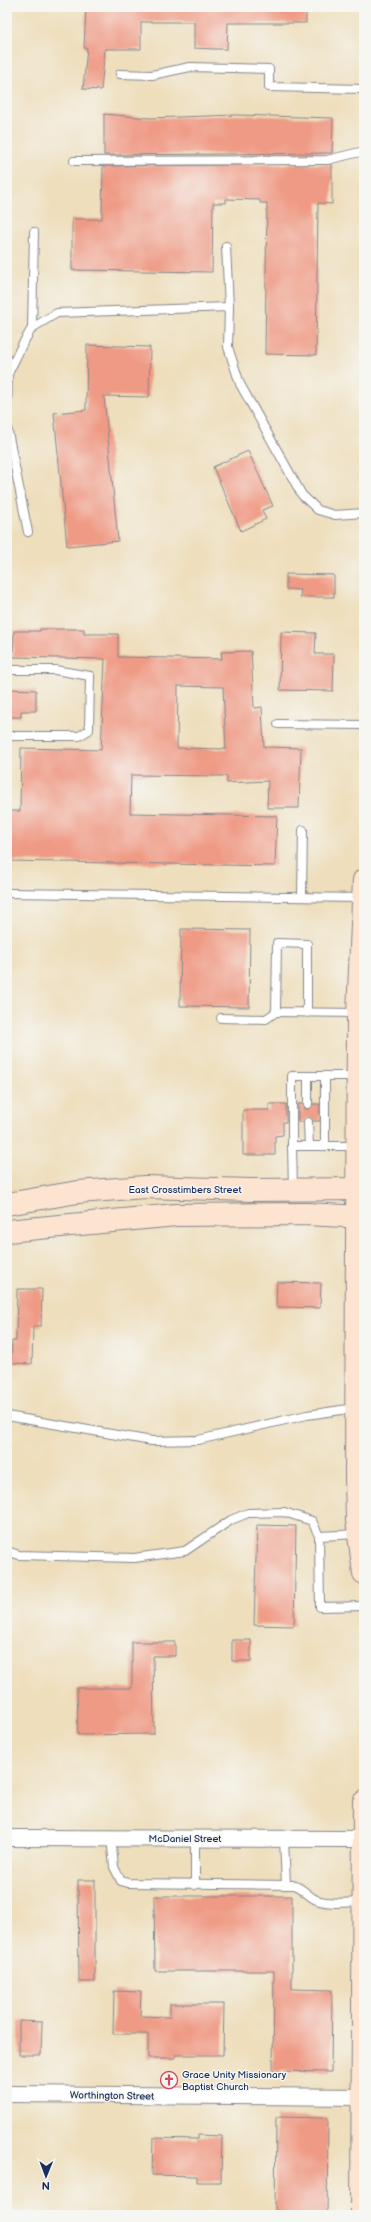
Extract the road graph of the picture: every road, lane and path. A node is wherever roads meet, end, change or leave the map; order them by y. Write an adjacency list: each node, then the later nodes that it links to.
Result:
1 (120, 74): 2 (lane)
2 (364, 89)
3 (364, 151): 4 (lane)
4 (74, 161)
5 (34, 232): 8 (lane)
6 (226, 246): 7 (lane)
7 (228, 307): 8 (lane); 11 (lane)
8 (32, 328): 9 (lane)
9 (7, 416)
10 (7, 427): 12 (lane)
11 (364, 513)
12 (28, 532)
13 (7, 670): 16 (lane)
14 (278, 724): 15 (lane)
15 (364, 725)
16 (7, 736)
17 (303, 830): 20 (lane)
18 (364, 892): 20 (lane); 23 (main road)
19 (7, 893): 20 (lane)
20 (302, 897)
21 (276, 1012): 22 (lane); 22 (lane); 24 (lane)
22 (307, 1013): 23 (lane)
23 (358, 1013): 27 (main road)
24 (221, 1018)
25 (308, 1076): 26 (lane); 28 (lane); 30 (lane)
26 (325, 1076): 27 (lane); 32 (lane)
27 (358, 1076): 33 (main road)
28 (308, 1104)
29 (308, 1122): 31 (lane)
30 (292, 1146): 31 (lane); 35 (lane)
31 (309, 1146): 32 (lane)
32 (325, 1146): 33 (lane)
33 (358, 1146): 34 (main road)
34 (361, 1189): 35 (main road, East Crosstimbers Street); 38 (main road)
35 (292, 1190): 36 (main road, East Crosstimbers Street)
36 (86, 1192): 37 (main road, East Crosstimbers Street); 39 (main road)
37 (7, 1204)
38 (361, 1216): 39 (main road); 41 (main road)
39 (83, 1222): 40 (main road)
40 (7, 1231)
41 (357, 1407): 42 (lane); 43 (main road)
42 (7, 1416)
43 (360, 1478): 44 (main road)
44 (359, 1534): 45 (lane); 47 (main road)
45 (319, 1536): 46 (lane); 48 (lane)
46 (7, 1551)
47 (364, 1573)
48 (364, 1606)
49 (364, 1802): 50 (main road)
50 (364, 1812): 55 (main road)
51 (7, 1838): 52 (street, McDaniel Street)
52 (111, 1838): 53 (street, McDaniel Street); 57 (lane)
53 (195, 1838): 54 (street, McDaniel Street); 57 (lane)
54 (284, 1838): 55 (street, McDaniel Street); 58 (lane)
55 (363, 1838): 56 (main road)
56 (363, 1875): 59 (main road)
57 (195, 1885): 58 (lane)
58 (286, 1885): 59 (lane)
59 (363, 1902): 61 (main road)
60 (7, 2094): 61 (street, Worthington Street)
61 (362, 2097): 62 (main road)
62 (362, 2215)

